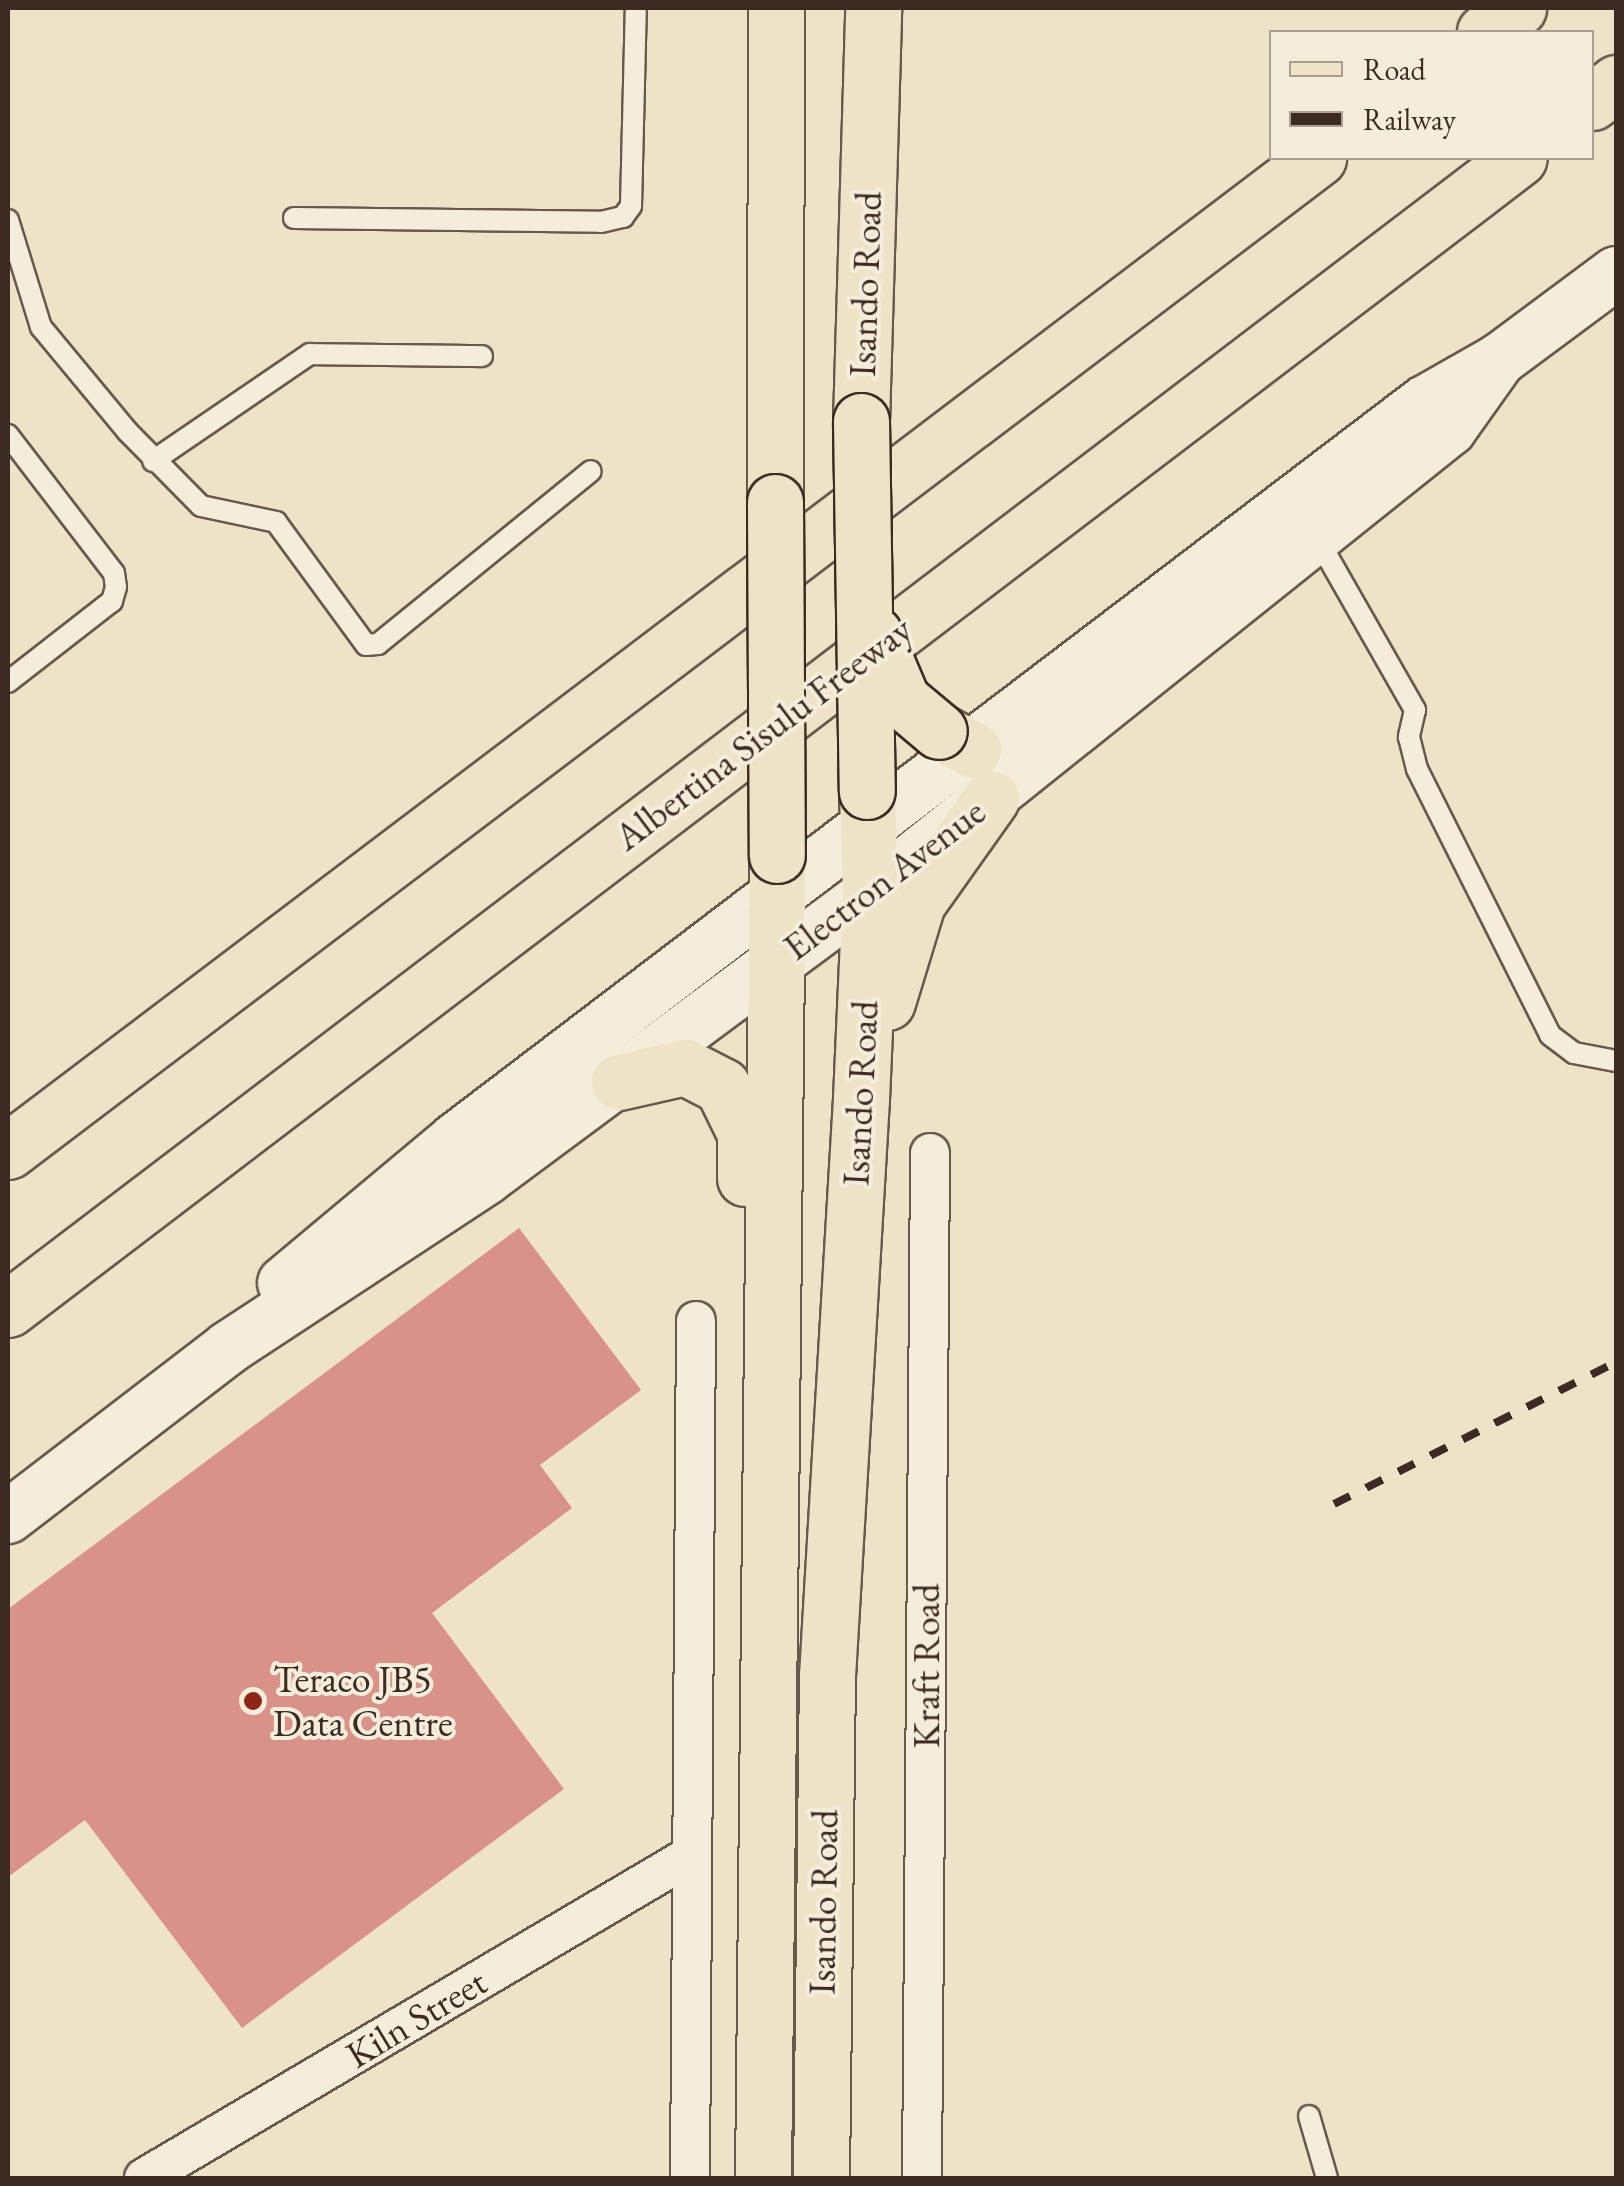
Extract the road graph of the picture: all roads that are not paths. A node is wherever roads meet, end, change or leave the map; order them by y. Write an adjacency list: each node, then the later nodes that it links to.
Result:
1 (636, 8): 10 (lane)
2 (776, 8): 22 (main road, Isando Road, bridge)
3 (873, 8): 18 (main road, Isando Road, bridge)
4 (1518, 8): 5 (main road)
5 (1487, 30)
6 (1616, 83): 7 (main road)
7 (1594, 100)
8 (1315, 160): 28 (main road)
9 (1515, 160): 31 (main road, Albertina Sisulu Freeway)
10 (294, 218)
11 (8, 220): 15 (lane)
12 (1616, 273): 17 (main road, Electron Avenue)
13 (482, 356): 15 (lane)
14 (8, 435): 19 (lane)
15 (153, 461): 16 (lane)
16 (591, 471)
17 (1287, 542): 20 (main road, Electron Avenue); 25 (lane)
18 (864, 607): 20 (main road, bridge); 21 (main road, Isando Road, bridge)
19 (8, 682)
20 (968, 760): 21 (main road, Electron Avenue); 23 (main road, Electron Avenue); 27 (main road)
21 (868, 809): 22 (main road, Electron Avenue); 23 (main road, Isando Road)
22 (777, 874): 24 (main road, Isando Road); 33 (main road, Electron Avenue)
23 (870, 893): 24 (main road, Electron Avenue); 27 (main road, Isando Road)
24 (776, 959): 26 (main road, Electron Avenue); 30 (main road, Isando Road)
25 (1616, 1061)
26 (619, 1082): 30 (main road); 33 (main road, Electron Avenue)
27 (861, 1099): 40 (main road, Isando Road)
28 (8, 1151)
29 (930, 1153): 41 (street, Kraft Road)
30 (768, 1284): 39 (main road, Isando Road)
31 (8, 1309)
32 (696, 1321): 35 (street)
33 (228, 1348): 34 (main road, Electron Avenue)
34 (8, 1517)
35 (688, 1857): 37 (street, Kiln Street); 38 (street)
36 (1309, 2116): 42 (lane)
37 (144, 2178)
38 (690, 2178)
39 (763, 2178)
40 (821, 2178)
41 (922, 2178)
42 (1326, 2178)

